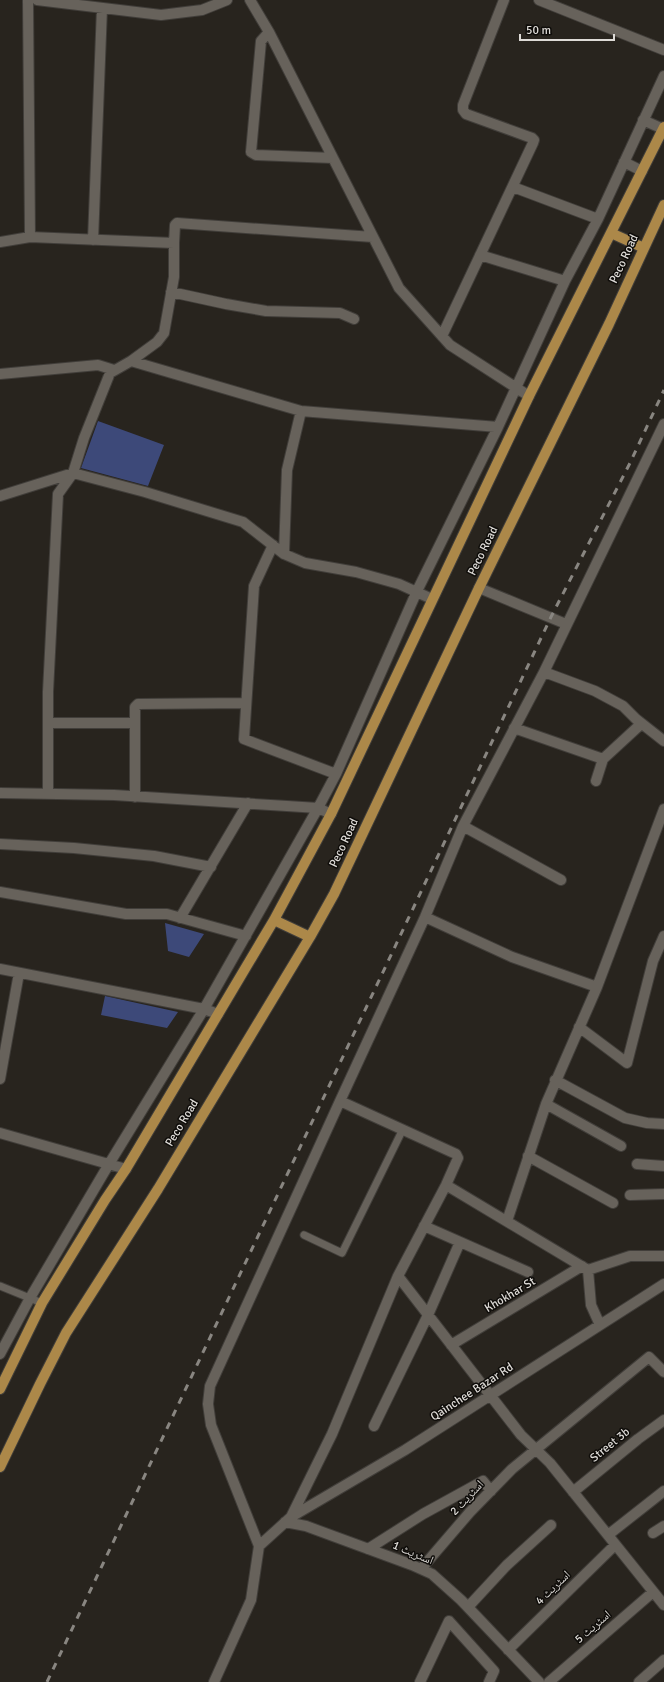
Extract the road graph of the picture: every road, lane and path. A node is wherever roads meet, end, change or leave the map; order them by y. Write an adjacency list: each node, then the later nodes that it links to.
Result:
1 (28, 0): 20 (street)
2 (37, 0): 7 (street)
3 (227, 0): 7 (street)
4 (250, 0): 8 (street)
5 (504, 0): 16 (street)
6 (539, 0): 9 (street)
7 (102, 8): 22 (street)
8 (269, 32): 13 (street); 13 (street)
9 (664, 50)
10 (664, 76): 11 (street)
11 (644, 120): 12 (street); 14 (street)
12 (663, 128): 15 (main road, Peco Road)
13 (333, 158): 21 (street)
14 (624, 162): 15 (street); 18 (street)
15 (642, 171): 19 (main road, Peco Road)
16 (513, 187): 18 (street); 26 (street)
17 (664, 206): 25 (main road, Peco Road)
18 (598, 219): 27 (street)
19 (611, 232): 25 (main road); 35 (main road, Peco Road)
20 (30, 237): 22 (street); 23 (street)
21 (373, 237): 24 (street); 30 (street)
22 (94, 240): 24 (street)
23 (0, 242)
24 (174, 243): 28 (street)
25 (644, 248): 44 (main road, Peco Road)
26 (480, 255): 27 (street); 30 (street)
27 (565, 281): 34 (street)
28 (171, 292): 29 (street); 31 (street)
29 (354, 319)
30 (442, 336): 34 (street)
31 (131, 361): 32 (street); 36 (street)
32 (114, 370): 33 (street); 40 (street)
33 (0, 374)
34 (516, 387): 35 (street); 38 (street)
35 (529, 396): 46 (main road, Peco Road)
36 (301, 411): 38 (street); 43 (street)
37 (664, 424): 39 (street)
38 (498, 427): 45 (street)
39 (659, 447): 47 (street)
40 (73, 473): 41 (street); 42 (street); 50 (street)
41 (0, 496)
42 (273, 545): 43 (street); 49 (street)
43 (284, 554): 45 (street)
44 (479, 588): 47 (street); 75 (main road, Peco Road)
45 (418, 591): 46 (street); 56 (street)
46 (432, 599): 64 (main road, Peco Road)
47 (566, 624): 48 (street)
48 (544, 672): 52 (street); 53 (street)
49 (246, 703): 51 (street); 56 (street)
50 (48, 723): 51 (street); 59 (street)
51 (135, 723): 60 (street)
52 (642, 724): 54 (street); 55 (street)
53 (514, 728): 55 (street); 65 (street)
54 (664, 741)
55 (603, 759): 57 (street)
56 (336, 774): 62 (street)
57 (596, 781)
58 (0, 793): 59 (street)
59 (48, 794): 60 (street)
60 (135, 797): 61 (street)
61 (248, 804): 62 (street); 67 (street)
62 (318, 808): 64 (street); 73 (street)
63 (664, 809): 78 (street)
64 (331, 814): 72 (main road, Peco Road)
65 (463, 826): 68 (street); 70 (street)
66 (0, 844): 67 (street)
67 (210, 867): 71 (street)
68 (561, 880)
69 (0, 892): 71 (street)
70 (426, 917): 78 (street); 84 (street)
71 (180, 918): 73 (street)
72 (274, 920): 75 (main road); 80 (main road, Peco Road)
73 (246, 936): 79 (street)
74 (664, 936): 81 (street)
75 (310, 938): 121 (main road, Peco Road)
76 (0, 969): 77 (street)
77 (19, 973): 79 (street); 82 (street)
78 (597, 987): 81 (street)
79 (204, 1008): 80 (street); 91 (street)
80 (218, 1014): 94 (main road, Peco Road)
81 (579, 1027): 83 (street)
82 (0, 1079)
83 (555, 1080): 85 (street); 86 (street)
84 (340, 1101): 87 (street); 131 (street)
85 (546, 1104): 89 (street); 90 (street)
86 (664, 1124)
87 (403, 1129): 95 (street); 101 (lane)
88 (0, 1133): 91 (street)
89 (621, 1146)
90 (528, 1156): 98 (street); 99 (street)
91 (109, 1164): 94 (street); 109 (street)
92 (637, 1164): 93 (street)
93 (664, 1166)
94 (126, 1169): 110 (main road, Peco Road)
95 (446, 1185): 99 (street); 100 (street)
96 (664, 1194): 97 (street)
97 (630, 1195)
98 (613, 1203)
99 (507, 1221): 104 (street)
100 (424, 1226): 102 (street); 106 (street)
101 (304, 1235)
102 (460, 1242): 105 (street); 111 (street)
103 (664, 1256): 104 (street, Khokhar St)
104 (585, 1268): 112 (street); 113 (street, Khokhar St)
105 (528, 1272)
106 (398, 1276): 111 (street); 125 (street)
107 (0, 1286): 109 (lane)
108 (662, 1289): 112 (street, Qainchee Bazar Rd)
109 (30, 1298): 110 (lane); 114 (street)
110 (42, 1303): 116 (main road, Peco Road)
111 (428, 1315): 113 (street); 119 (street)
112 (600, 1325): 117 (street, Qainchee Bazar Rd)
113 (452, 1345): 117 (street)
114 (0, 1354)
115 (664, 1372): 120 (street, اسٹریٹ 2)
116 (0, 1389)
117 (491, 1396): 120 (street); 125 (street, Qainchee Bazar Rd)
118 (664, 1420): 124 (street, Street 3b)
119 (374, 1426)
120 (536, 1449): 122 (street, اسٹریٹ 2); 124 (street)
121 (0, 1467)
122 (491, 1491): 132 (street); 133 (street, اسٹریٹ 2)
123 (664, 1491): 129 (street)
124 (573, 1492): 129 (street)
125 (288, 1519): 131 (street); 132 (street, اسٹریٹ 1)
126 (551, 1526): 136 (street)
127 (664, 1526): 128 (street)
128 (652, 1533)
129 (608, 1535): 130 (street)
130 (615, 1545): 134 (street); 137 (street, اسٹریٹ 4)
131 (260, 1546): 139 (street)
132 (368, 1549): 133 (street, اسٹریٹ 1)
133 (421, 1569): 136 (street, اسٹریٹ 1)
134 (653, 1592): 135 (street); 143 (street, اسٹریٹ 5)
135 (664, 1605)
136 (468, 1607): 137 (street, اسٹریٹ 1)
137 (508, 1650): 142 (street, اسٹریٹ 1)
138 (664, 1660): 144 (street)
139 (214, 1682)
140 (420, 1682): 141 (street)
141 (489, 1682)
142 (539, 1682)
143 (549, 1682)
144 (639, 1682)

